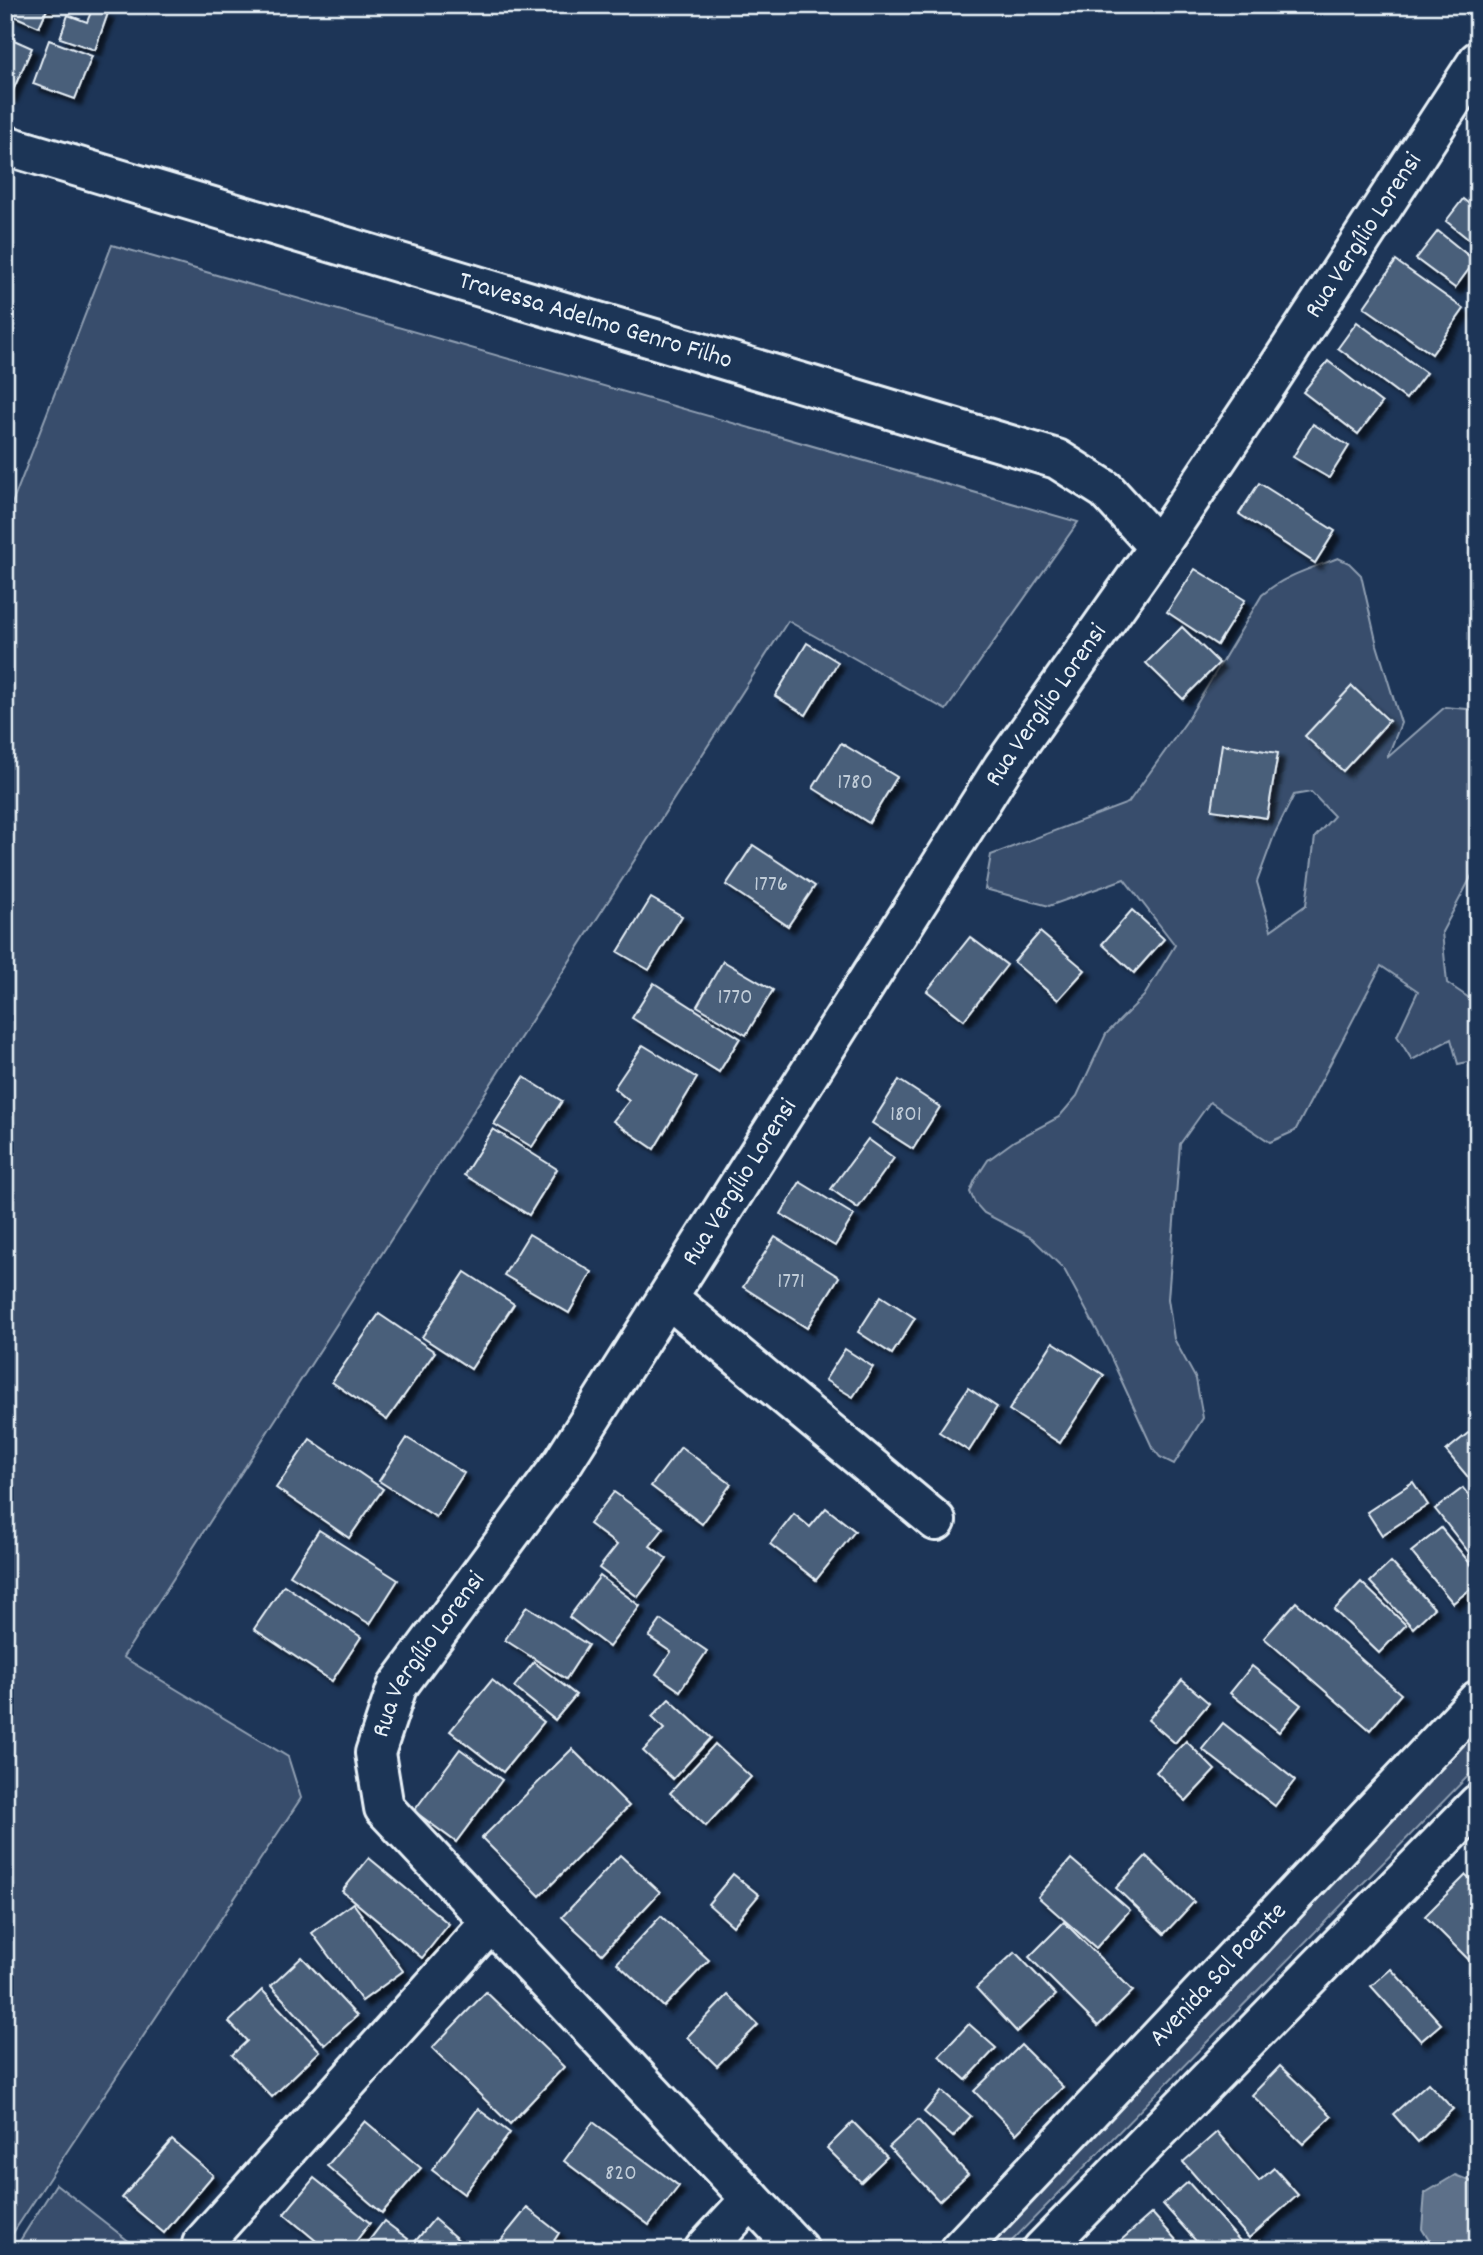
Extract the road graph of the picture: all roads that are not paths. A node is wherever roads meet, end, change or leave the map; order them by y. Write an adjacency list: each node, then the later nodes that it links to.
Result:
1 (1478, 61): 3 (street, Rua Vergílio Lorensi)
2 (5, 145): 3 (street, Travessa Adelmo Genro Filho)
3 (1158, 547): 4 (street, Rua Vergílio Lorensi)
4 (668, 1298): 5 (street); 8 (street, Rua Vergílio Lorensi)
5 (936, 1521)
6 (1478, 1700): 13 (street, Avenida Sol Poente)
7 (1478, 1804): 14 (street)
8 (491, 1922): 9 (street, Rua Vergílio Lorensi); 10 (street)
9 (751, 2199): 11 (street); 12 (street, Rua Vergílio Lorensi)
10 (202, 2244)
11 (704, 2250)
12 (799, 2250)
13 (959, 2250)
14 (1042, 2250)

